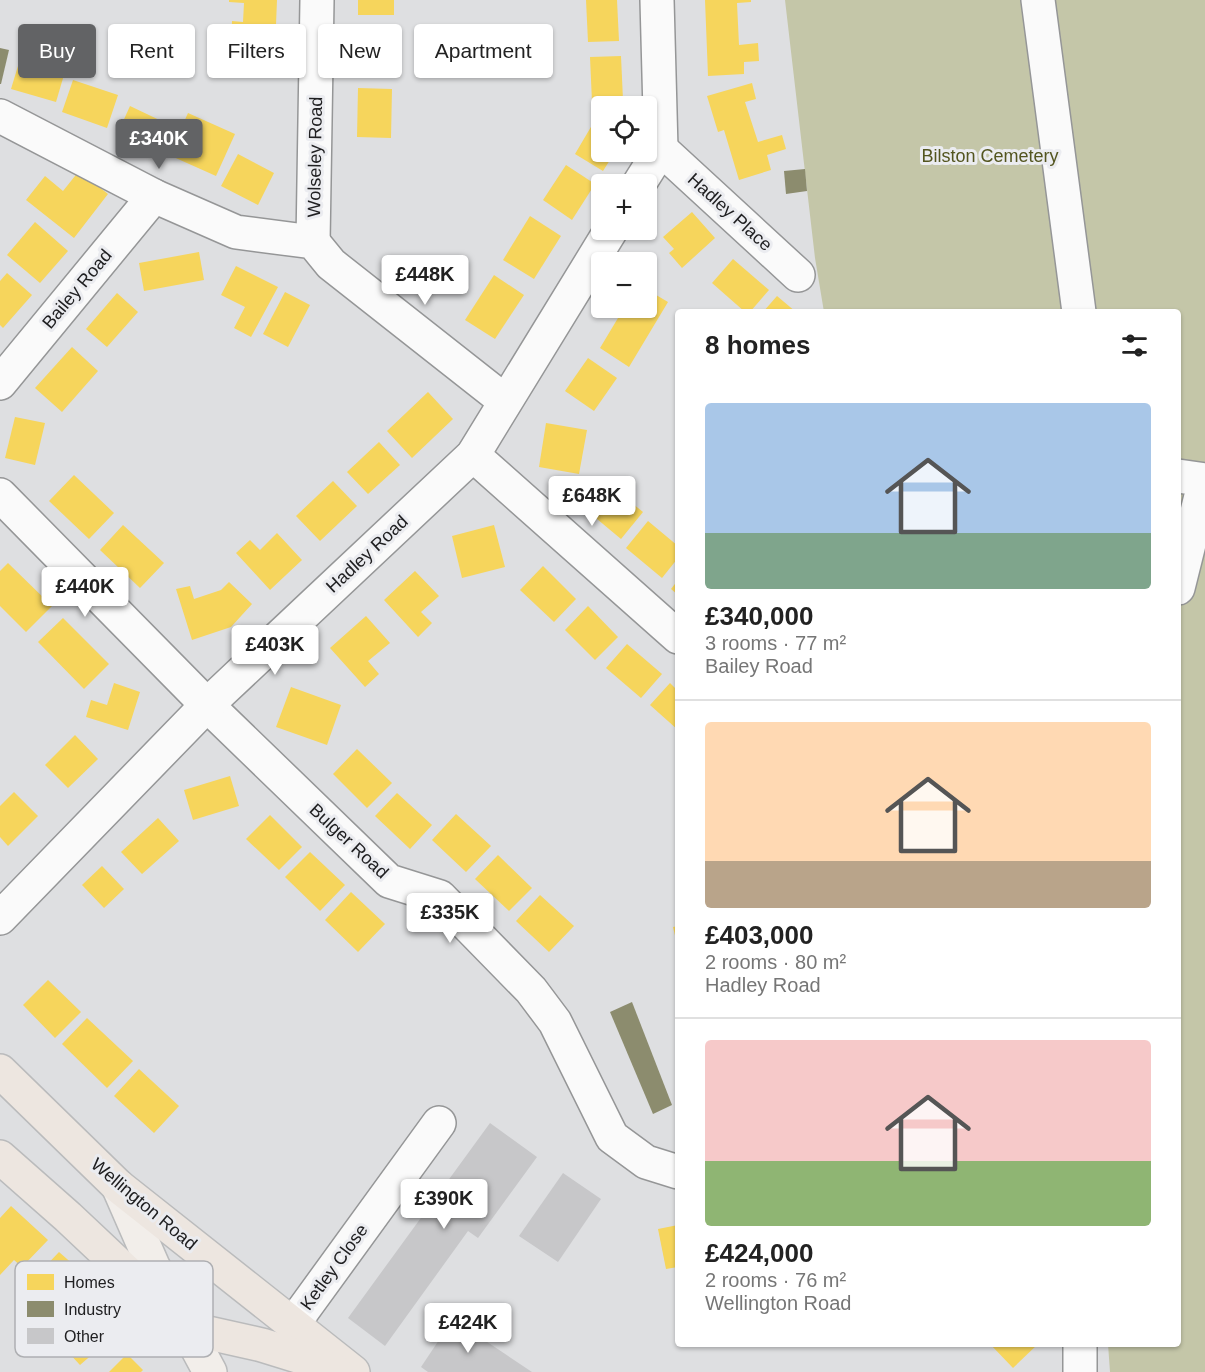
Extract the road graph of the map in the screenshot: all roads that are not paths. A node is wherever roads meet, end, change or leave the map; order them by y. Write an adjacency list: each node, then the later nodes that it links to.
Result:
1 (317, 0): 9 (street, Wolseley Road)
2 (657, 0): 5 (street)
3 (1038, 0): 11 (street)
4 (0, 116): 7 (street)
5 (661, 149): 6 (street); 10 (street, Hadley Place)
6 (645, 174)
7 (154, 196): 9 (street); 12 (street, Bailey Road)
8 (605, 240): 13 (street, Hadley Road)
9 (313, 243): 13 (street)
10 (798, 275)
11 (1079, 309)
12 (0, 383)
13 (505, 401): 14 (street, Hadley Road)
14 (473, 455): 18 (street); 19 (street, Hadley Road)
15 (1181, 476): 17 (street)
16 (0, 495): 19 (street)
17 (1181, 576)
18 (675, 634)
19 (207, 705): 20 (street, Hadley Road); 24 (street, Bulger Road)
20 (0, 918)
21 (0, 1071): 25 (highway, Wellington Road)
22 (440, 1123): 28 (street, Ketley Close)
23 (0, 1157): 26 (highway)
24 (675, 1171)
25 (118, 1186): 27 (main road); 28 (highway, Wellington Road)
26 (115, 1261)
27 (151, 1261)
28 (293, 1324): 34 (highway, Wellington Road)
29 (213, 1334): 33 (highway)
30 (1080, 1347): 35 (street)
31 (202, 1357): 32 (main road)
32 (210, 1372)
33 (336, 1372)
34 (353, 1372)
35 (1080, 1372)

